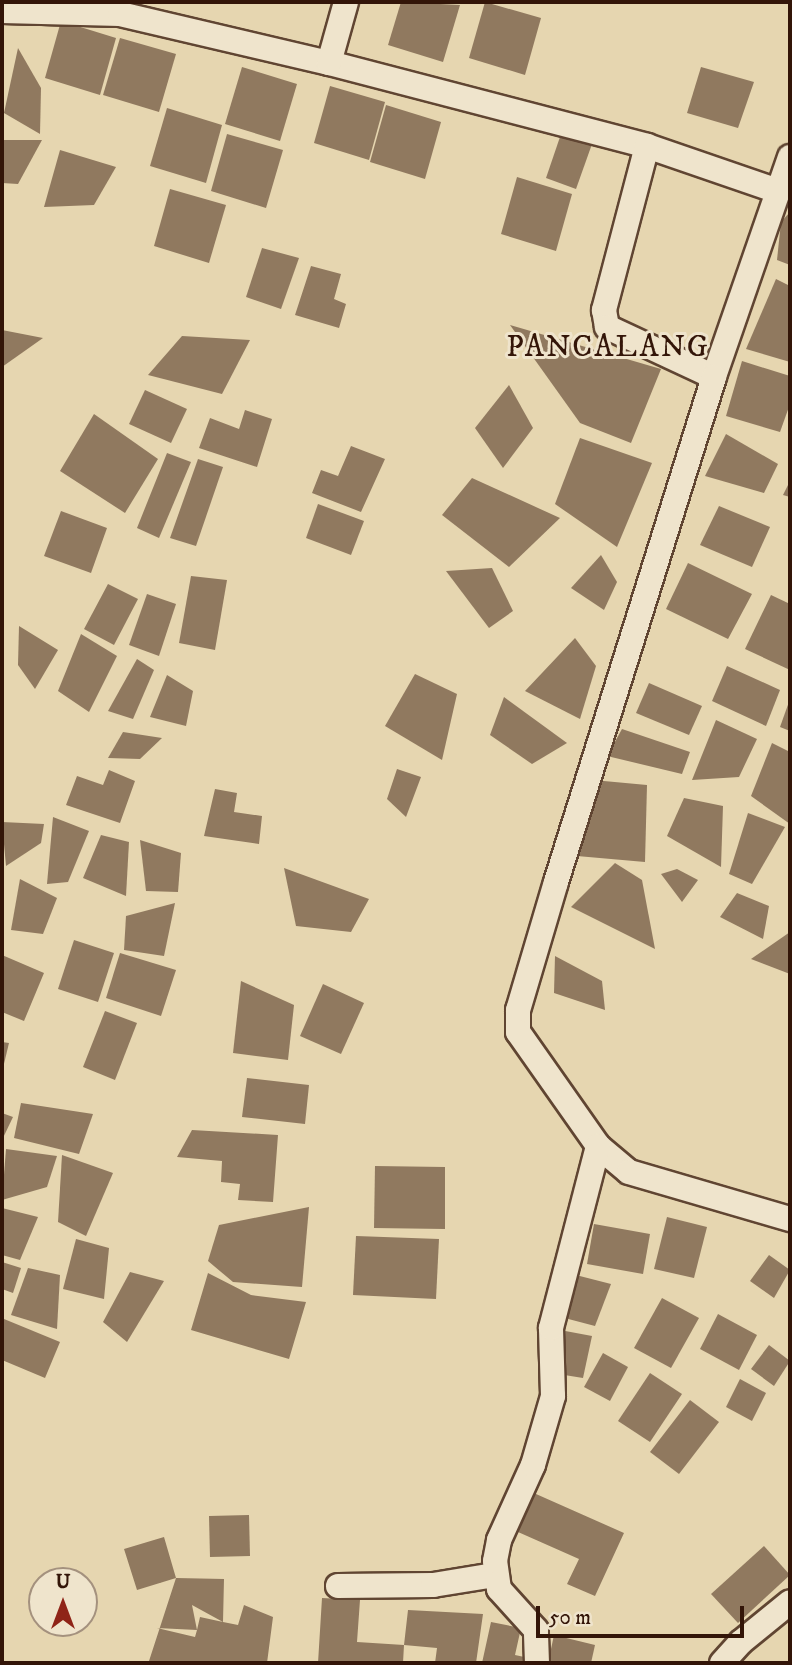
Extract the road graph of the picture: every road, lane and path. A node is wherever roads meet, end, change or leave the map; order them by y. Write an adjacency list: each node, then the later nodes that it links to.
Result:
1 (346, 2): 3 (street)
2 (2, 10): 3 (street)
3 (329, 63): 4 (street)
4 (647, 146): 6 (street); 7 (street)
5 (790, 157): 6 (street)
6 (778, 191): 7 (street)
7 (714, 377): 8 (street)
8 (598, 1146): 9 (street); 10 (street)
9 (790, 1219)
10 (495, 1575): 11 (street); 13 (street)
11 (338, 1586)
12 (790, 1602): 14 (street)
13 (537, 1663)
14 (722, 1663)

